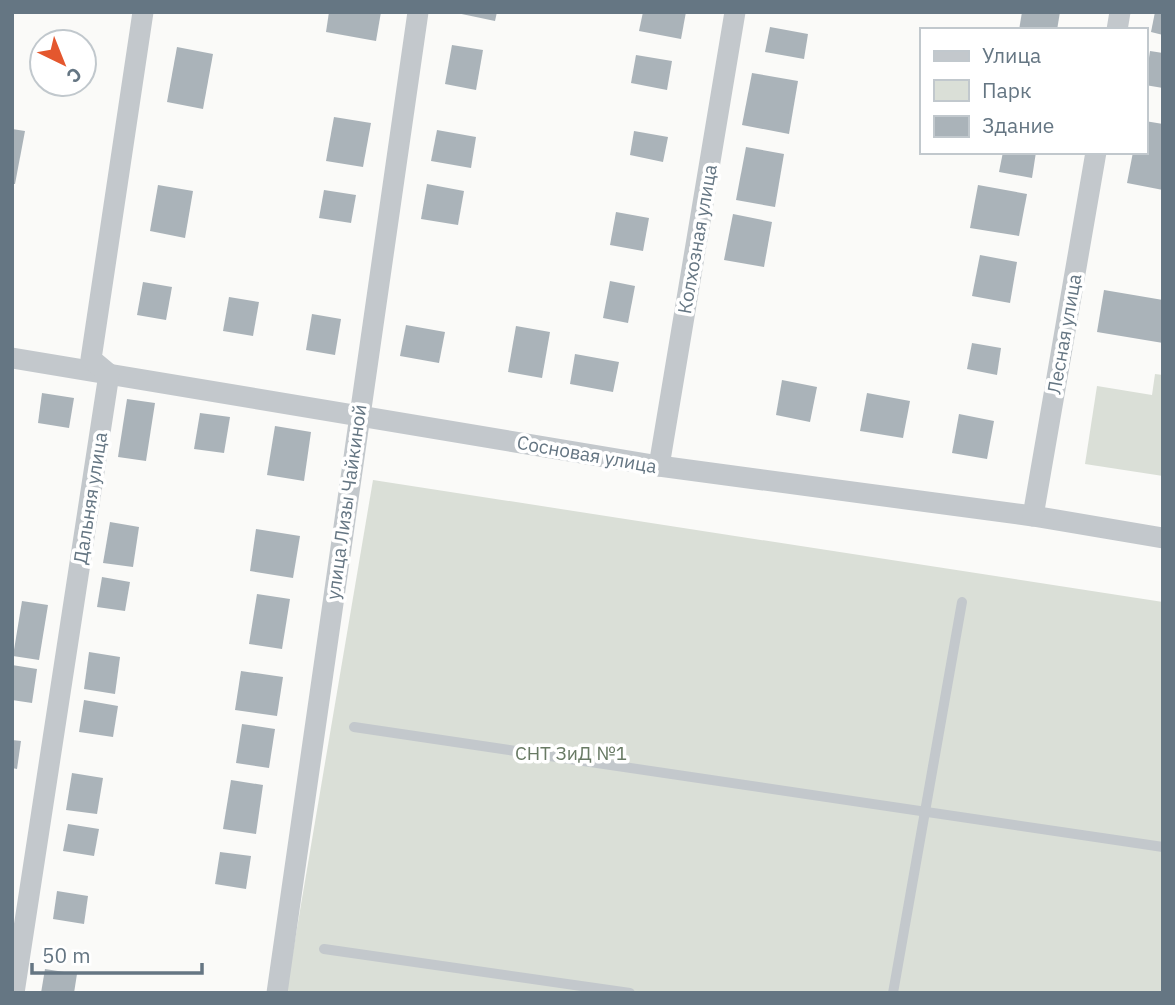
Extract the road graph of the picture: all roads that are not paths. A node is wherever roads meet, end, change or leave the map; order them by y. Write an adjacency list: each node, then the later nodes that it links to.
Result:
1 (143, 12): 6 (street)
2 (418, 12): 7 (street, улица Лизы Чайкиной)
3 (735, 12): 8 (street, Колхозная улица)
4 (1096, 154): 9 (street, Лесная улица)
5 (12, 358): 6 (street, Сосновая улица)
6 (109, 374): 7 (street, Сосновая улица); 16 (street, Дальняя улица)
7 (359, 414): 8 (street, Сосновая улица); 17 (street, улица Лизы Чайкиной)
8 (659, 466): 9 (street, Сосновая улица)
9 (1033, 516): 10 (street, Сосновая улица)
10 (1163, 538)
11 (961, 602): 13 (lane)
12 (354, 727): 13 (lane)
13 (927, 812): 14 (lane); 19 (lane)
14 (1163, 847)
15 (324, 949): 18 (lane)
16 (15, 993)
17 (277, 993)
18 (630, 993)
19 (893, 993)

